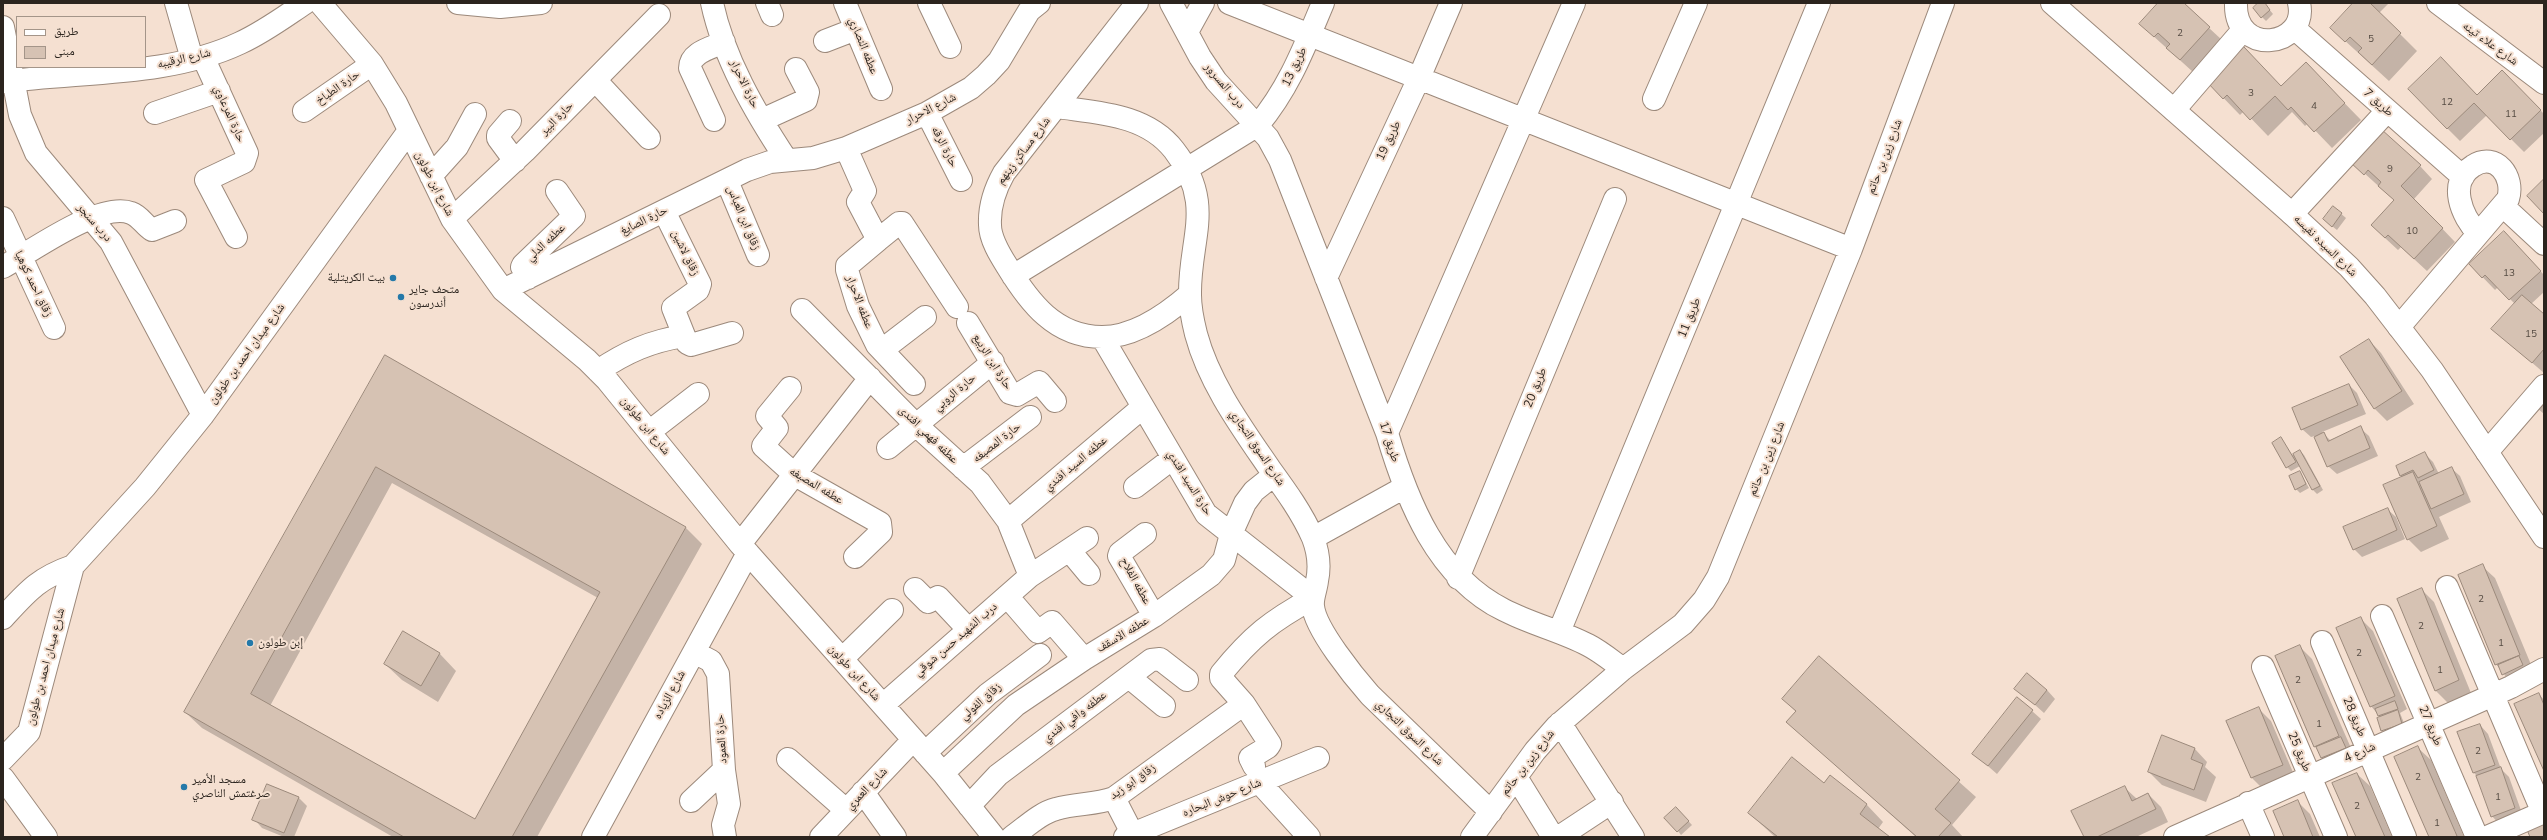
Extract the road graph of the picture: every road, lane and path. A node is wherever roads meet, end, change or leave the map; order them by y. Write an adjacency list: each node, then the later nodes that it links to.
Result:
1 (176, 3): 34 (street, حارة المرعاوي)
2 (305, 3): 34 (street, شارع الرقيبه)
3 (320, 3): 35 (street, شارع ابن طولون)
4 (458, 3): 5 (street)
5 (541, 3)
6 (712, 3): 32 (street, حارة الاحرار)
7 (845, 3): 27 (street, عطفه النصاري)
8 (929, 3): 33 (street)
9 (1040, 3): 51 (street, شارع الاحرار)
10 (1137, 3): 46 (street, شارع مساكن زينهم)
11 (1171, 3): 29 (street, درب المسرور)
12 (1203, 3): 29 (street)
13 (1229, 3): 30 (street)
14 (1323, 3): 30 (street, طريق 13)
15 (1451, 3): 39 (street, طريق 19)
16 (1574, 3): 53 (street)
17 (1696, 3): 45 (street)
18 (1819, 3): 70 (street, طريق 11)
19 (1943, 3): 82 (street, شارع زين بن حاتم)
20 (2052, 3): 47 (street, شارع السيده نفيسه)
21 (2236, 3): 28 (street)
22 (2299, 3): 26 (street)
23 (2438, 3): 42 (street, شارع علاء تينه)
24 (659, 15): 41 (street, حارة البير)
25 (3, 27): 40 (street, درب سنجر)
26 (2294, 28): 28 (street); 49 (street, طريق 7)
27 (856, 29): 31 (street); 43 (street, عطفه النصاري)
28 (2243, 30): 47 (street)
29 (1187, 32): 57 (street, درب المسرور)
30 (1310, 35): 39 (street); 57 (street, طريق 13)
31 (825, 41)
32 (724, 42): 54 (street); 55 (street, حارة الاحرار)
33 (950, 47)
34 (198, 58): 37 (street, شارع الرقيبه); 44 (street, حارة المرعاوي)
35 (372, 64): 48 (street, حارة الطباخ); 58 (street, شارع ابن طولون)
36 (144, 68): 40 (street, شارع الرقيبه)
37 (146, 68)
38 (796, 69): 55 (street)
39 (1419, 78): 53 (street); 87 (street, طريق 19)
40 (8, 81): 74 (street, درب سنجر)
41 (596, 81): 59 (street); 62 (street, حارة البير)
42 (2544, 83)
43 (881, 89)
44 (219, 91): 50 (street); 79 (street, حارة المرعاوي)
45 (1654, 99)
46 (1057, 107): 63 (street, شارع السوق التجاري); 85 (street, شارع مساكن زينهم)
47 (2174, 110): 73 (street, شارع السيده نفيسه)
48 (304, 111)
49 (2387, 111): 65 (street, طريق 7); 73 (street)
50 (155, 113)
51 (927, 113): 60 (street, شارع الاحرار); 66 (street, حارة الرقه)
52 (475, 114): 64 (street)
53 (1524, 119): 70 (street); 112 (street)
54 (714, 120)
55 (762, 120): 61 (street, حارة الاحرار)
56 (510, 122): 62 (street)
57 (1258, 125): 63 (street, طريق 13); 87 (street, طريق 17)
58 (408, 132): 64 (street, شارع ابن طولون); 108 (street, شارع ميدان احمد بن طولون)
59 (648, 138)
60 (846, 148): 61 (street, شارع الاحرار); 80 (street)
61 (786, 160): 67 (street, حارة الصايغ)
62 (515, 161): 76 (street, حارة البير)
63 (1185, 169): 85 (street, طريق 13); 89 (street, شارع السوق التجاري)
64 (431, 176): 76 (street, شارع ابن طولون)
65 (2463, 177): 71 (street); 78 (street)
66 (961, 180)
67 (727, 181): 72 (street, حارة الصايغ); 83 (street, زقاق ابن العباس)
68 (557, 191): 86 (street, عطفه الدلي)
69 (1615, 198): 133 (street, طريق 20)
70 (1737, 204): 82 (street); 143 (street, طريق 11)
71 (2503, 206): 78 (street); 81 (street)
72 (664, 211): 86 (street, حارة الصايغ); 96 (street, زقاق لاشين)
73 (2292, 214): 93 (street, شارع السيده نفيسه)
74 (88, 217): 77 (street); 84 (street); 108 (street, درب سنجر)
75 (3, 218): 84 (street, زقاق احمد كوهيا)
76 (452, 219): 88 (street, شارع ابن طولون)
77 (175, 221)
78 (2478, 233): 93 (street)
79 (236, 237)
80 (878, 240): 91 (street, عطفه الاحرار); 98 (street, عطفه الاحرار)
81 (2544, 244)
82 (1851, 249): 150 (street, شارع زين بن حاتم)
83 (758, 255)
84 (12, 262): 94 (street, زقاق احمد كوهيا)
85 (1013, 276): 97 (street, شارع مساكن زينهم)
86 (528, 278): 88 (street, حارة الصايغ)
87 (1326, 278): 112 (street, طريق 17)
88 (503, 290): 100 (street, شارع ابن طولون)
89 (1190, 294): 97 (street, شارع مساكن زينهم); 117 (street, شارع السوق التجاري)
90 (802, 310): 101 (street, عطفه فهمي افندى)
91 (962, 315): 99 (street, حارة ابن الربيع)
92 (925, 317): 98 (street)
93 (2399, 327): 114 (street, شارع السيده نفيسه)
94 (54, 328)
95 (732, 333): 96 (street)
96 (684, 336): 100 (street)
97 (1102, 337): 107 (street, حارة السيد افندي)
98 (882, 350): 102 (street, عطفه الاحرار)
99 (993, 362): 106 (street, حارة ابن الربيع); 110 (street, حارة الروبي)
100 (598, 371): 111 (street, شارع ابن طولون)
101 (870, 378): 110 (street, عطفه فهمي افندى); 118 (street, شارع الزياده)
102 (914, 384)
103 (2544, 386): 114 (street)
104 (790, 388): 118 (street, عطفه المصبغه)
105 (698, 394): 111 (street)
106 (1055, 401)
107 (1143, 407): 115 (street, حارة السيد افندي); 121 (street, عطفه السيد افندي)
108 (203, 415): 130 (street, شارع ميدان احمد بن طولون)
109 (1030, 417): 116 (street, حارة المصبغه)
110 (916, 425): 113 (street, حارة الروبي); 116 (street, عطفه فهمي افندى)
111 (649, 432): 127 (street, شارع ابن طولون)
112 (1387, 433): 119 (street, طريق 17)
113 (888, 448)
114 (2487, 452): 124 (street, شارع السيده نفيسه)
115 (1173, 458): 120 (street); 123 (street, حارة السيد افندي)
116 (963, 468): 121 (street, عطفه فهمي افندى)
117 (1274, 474): 123 (street, عطفه الاسقف); 126 (street, شارع السوق التجاري)
118 (795, 475): 127 (street, شارع الزياده); 129 (street, عطفه المصبغه)
119 (1405, 487): 126 (street); 133 (street, طريق 17)
120 (1135, 488)
121 (1008, 521): 132 (street, عطفه فهمي افندى)
122 (1145, 534): 139 (street, عطفه الفلاح)
123 (1231, 534): 137 (street, حارة السيد افندي); 139 (street, عطفه الاسقف)
124 (2544, 537)
125 (1087, 538): 128 (street, درب الشهيد حسن شوقي)
126 (1313, 538): 137 (street, شارع السوق التجاري)
127 (744, 549): 145 (street, شارع الزياده); 147 (street, شارع ابن طولون)
128 (1069, 550): 131 (street); 132 (street, درب الشهيد حسن شوقي)
129 (855, 557)
130 (73, 566): 141 (street, شارع ميدان احمد بن طولون); 163 (street, شارع ميدان احمد بن طولون)
131 (1089, 574)
132 (1030, 576): 136 (street, درب الشهيد حسن شوقي)
133 (1458, 578): 143 (street, طريق 17)
134 (2447, 587): 154 (street)
135 (915, 589): 142 (street)
136 (1007, 596): 142 (street, درب الشهيد حسن شوقي); 148 (street)
137 (1313, 598): 155 (street); 178 (street, شارع السوق التجاري)
138 (892, 610): 147 (street)
139 (1154, 616): 148 (street, عطفه الاسقف)
140 (2382, 616): 159 (street, طريق 27)
141 (3, 618)
142 (968, 629): 156 (street, درب الشهيد حسن شوقي)
143 (1559, 632): 150 (street, طريق 17)
144 (2322, 642): 161 (street, طريق 28)
145 (694, 652): 165 (street, حارة العمود); 183 (street, شارع الزياده)
146 (1040, 655): 160 (street, زقاق الفولي)
147 (842, 659): 156 (street, شارع ابن طولون)
148 (1084, 659): 166 (street, عطفه الاسقف)
149 (2263, 667): 168 (street, طريق 25)
150 (1623, 669): 158 (street, شارع زين بن حاتم)
151 (2544, 669): 154 (street, شارع 4)
152 (1129, 677): 153 (street, عطفه وافي افندي); 157 (street); 176 (street, عطفه وافي افندي)
153 (1187, 680)
154 (2493, 695): 159 (street, شارع 4); 179 (street)
155 (1244, 704): 167 (street); 172 (street, زقاق ابو زيد)
156 (883, 705): 160 (street, شارع ابن طولون)
157 (1164, 706)
158 (1560, 723): 169 (street, شارع زين بن حاتم); 174 (street)
159 (2428, 723): 161 (street, شارع 4); 198 (street, طريق 27)
160 (919, 747): 166 (street, شارع ابن طولون); 171 (street, شارع العمري)
161 (2368, 750): 168 (street, شارع 4); 197 (street, طريق 28)
162 (1318, 758): 167 (street, شارع حوش البحاره)
163 (3, 759)
164 (788, 759): 177 (street)
165 (724, 770): 173 (street); 184 (street, حارة العمود)
166 (943, 773): 176 (street, شارع ابن طولون)
167 (1257, 775): 181 (street, شارع حوش البحاره); 189 (street)
168 (2309, 775): 175 (street, شارع 4); 196 (street, طريق 25)
169 (1516, 777): 178 (street, شارع زين بن حاتم); 191 (street)
170 (3, 778): 182 (street)
171 (863, 792): 177 (street, شارع العمري); 186 (street)
172 (1114, 798): 181 (street); 188 (street, زقاق ابو زيد)
173 (690, 801)
174 (1612, 802): 192 (street); 193 (street)
175 (2248, 802): 194 (street, شارع 4); 195 (street)
176 (970, 806): 187 (street, شارع ابن طولون)
177 (846, 810): 185 (street, شارع العمري)
178 (1491, 812): 190 (street, شارع زين بن حاتم)
179 (2544, 813): 180 (street)
180 (2511, 833): 199 (street)
181 (1138, 834)
182 (46, 837)
183 (593, 837)
184 (725, 837)
185 (821, 837)
186 (895, 837)
187 (994, 837)
188 (1012, 837)
189 (1309, 837)
190 (1472, 837)
191 (1553, 837)
192 (1559, 837)
193 (1633, 837)
194 (2175, 837)
195 (2263, 837)
196 (2336, 837)
197 (2405, 837)
198 (2477, 837)
199 (2487, 837)

